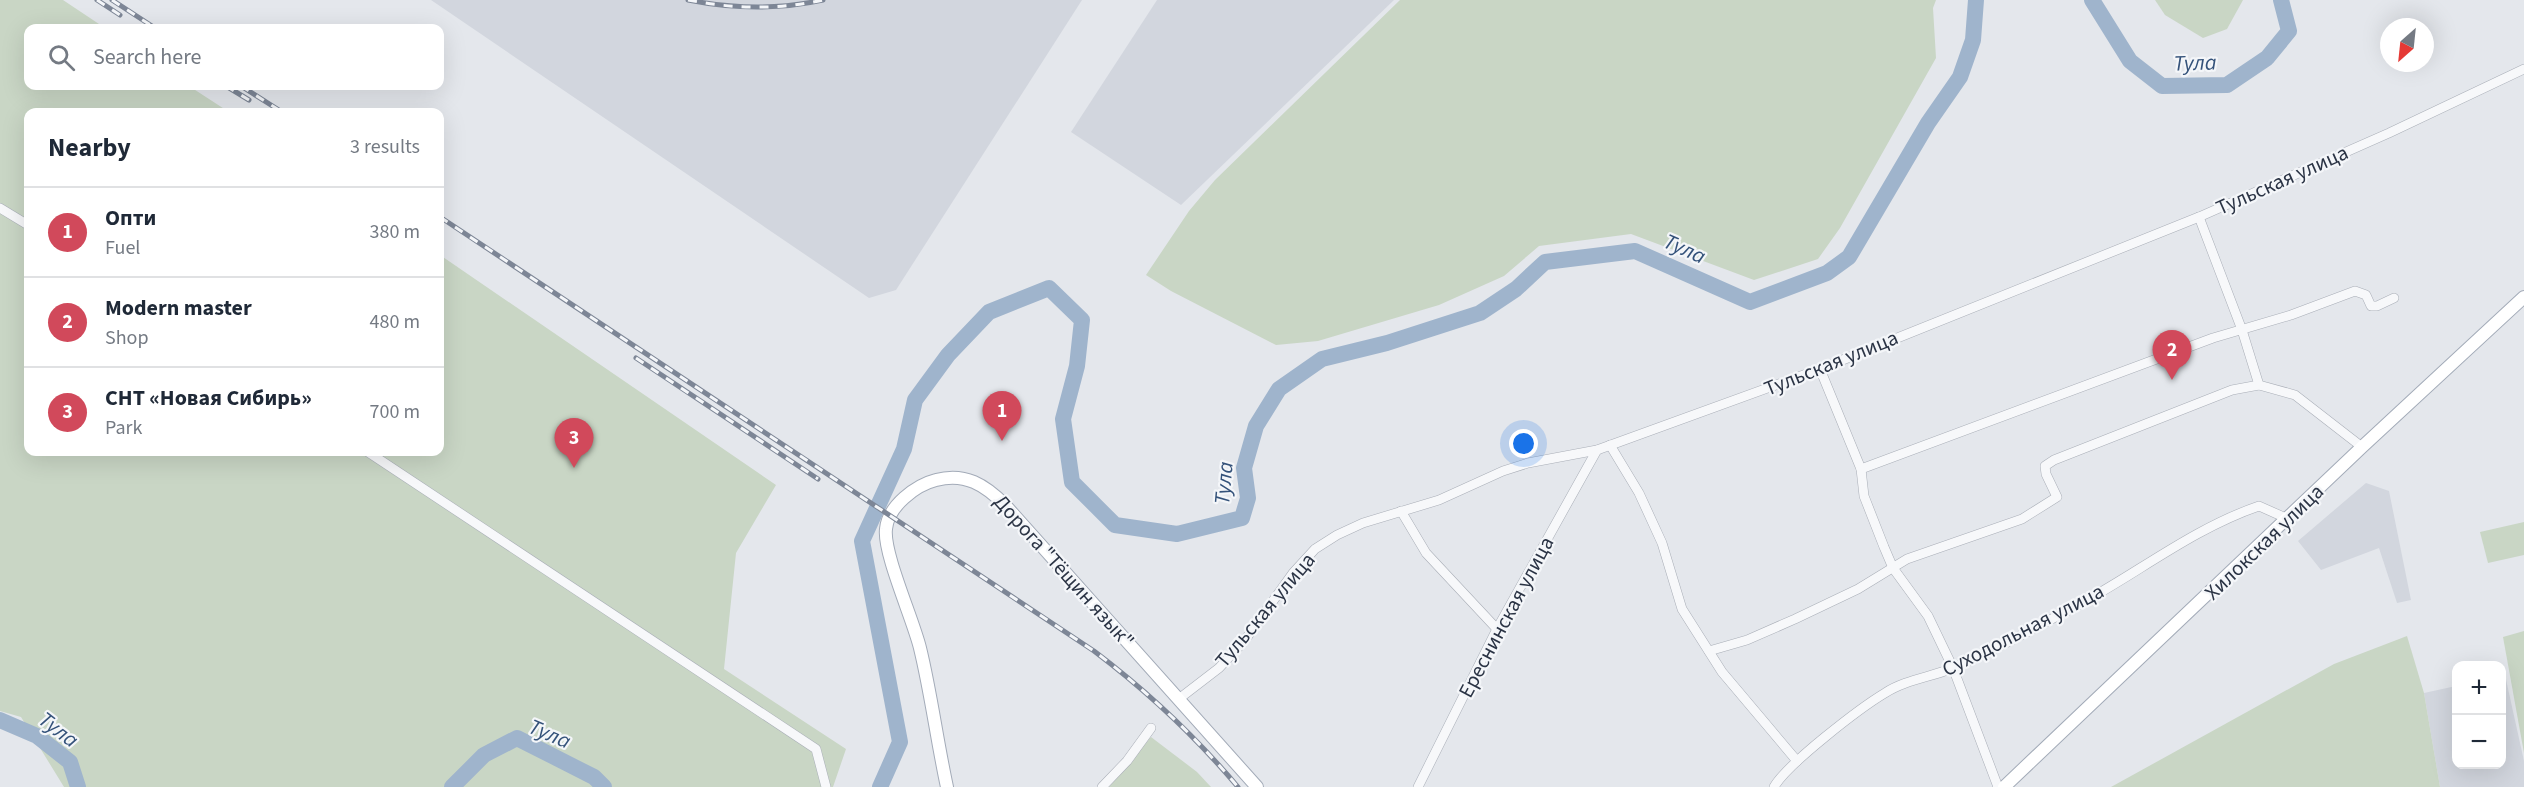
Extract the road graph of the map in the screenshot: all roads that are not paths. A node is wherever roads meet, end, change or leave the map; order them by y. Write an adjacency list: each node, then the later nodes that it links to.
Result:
1 (2524, 69): 3 (street, Тульская улица)
2 (0, 208): 4 (street)
3 (2199, 217): 7 (street); 8 (street, Тульская улица)
4 (24, 223)
5 (2524, 297): 11 (main road, Хилокская улица)
6 (2394, 298): 7 (street)
7 (2242, 330): 9 (street); 14 (street)
8 (1820, 369): 10 (street, Тульская улица); 14 (street)
9 (2259, 385): 11 (street); 17 (street)
10 (1610, 445): 12 (street, Тульская улица); 19 (street)
11 (2362, 447): 16 (main road, Хилокская улица)
12 (1597, 450): 15 (street, Тульская улица); 18 (street, Ереснинская улица)
13 (374, 456): 24 (street)
14 (1861, 469): 17 (street)
15 (1401, 511): 18 (street); 21 (street, Тульская улица)
16 (2288, 519): 20 (street, Суходольная улица); 31 (main road, Хилокская улица)
17 (1893, 568): 19 (street); 20 (street)
18 (1497, 629): 28 (street, Ереснинская улица)
19 (1709, 651): 23 (street)
20 (1953, 668): 23 (street, Суходольная улица); 30 (street)
21 (1180, 698): 25 (main road, Дорога "Тёщин язык"); 27 (main road, Дорога "Тёщин язык")
22 (1151, 728): 26 (street)
23 (1797, 761): 29 (street, Суходольная улица)
24 (826, 787)
25 (947, 787)
26 (1102, 787)
27 (1257, 787)
28 (1418, 787)
29 (1774, 787)
30 (1998, 787)
31 (2004, 787)

